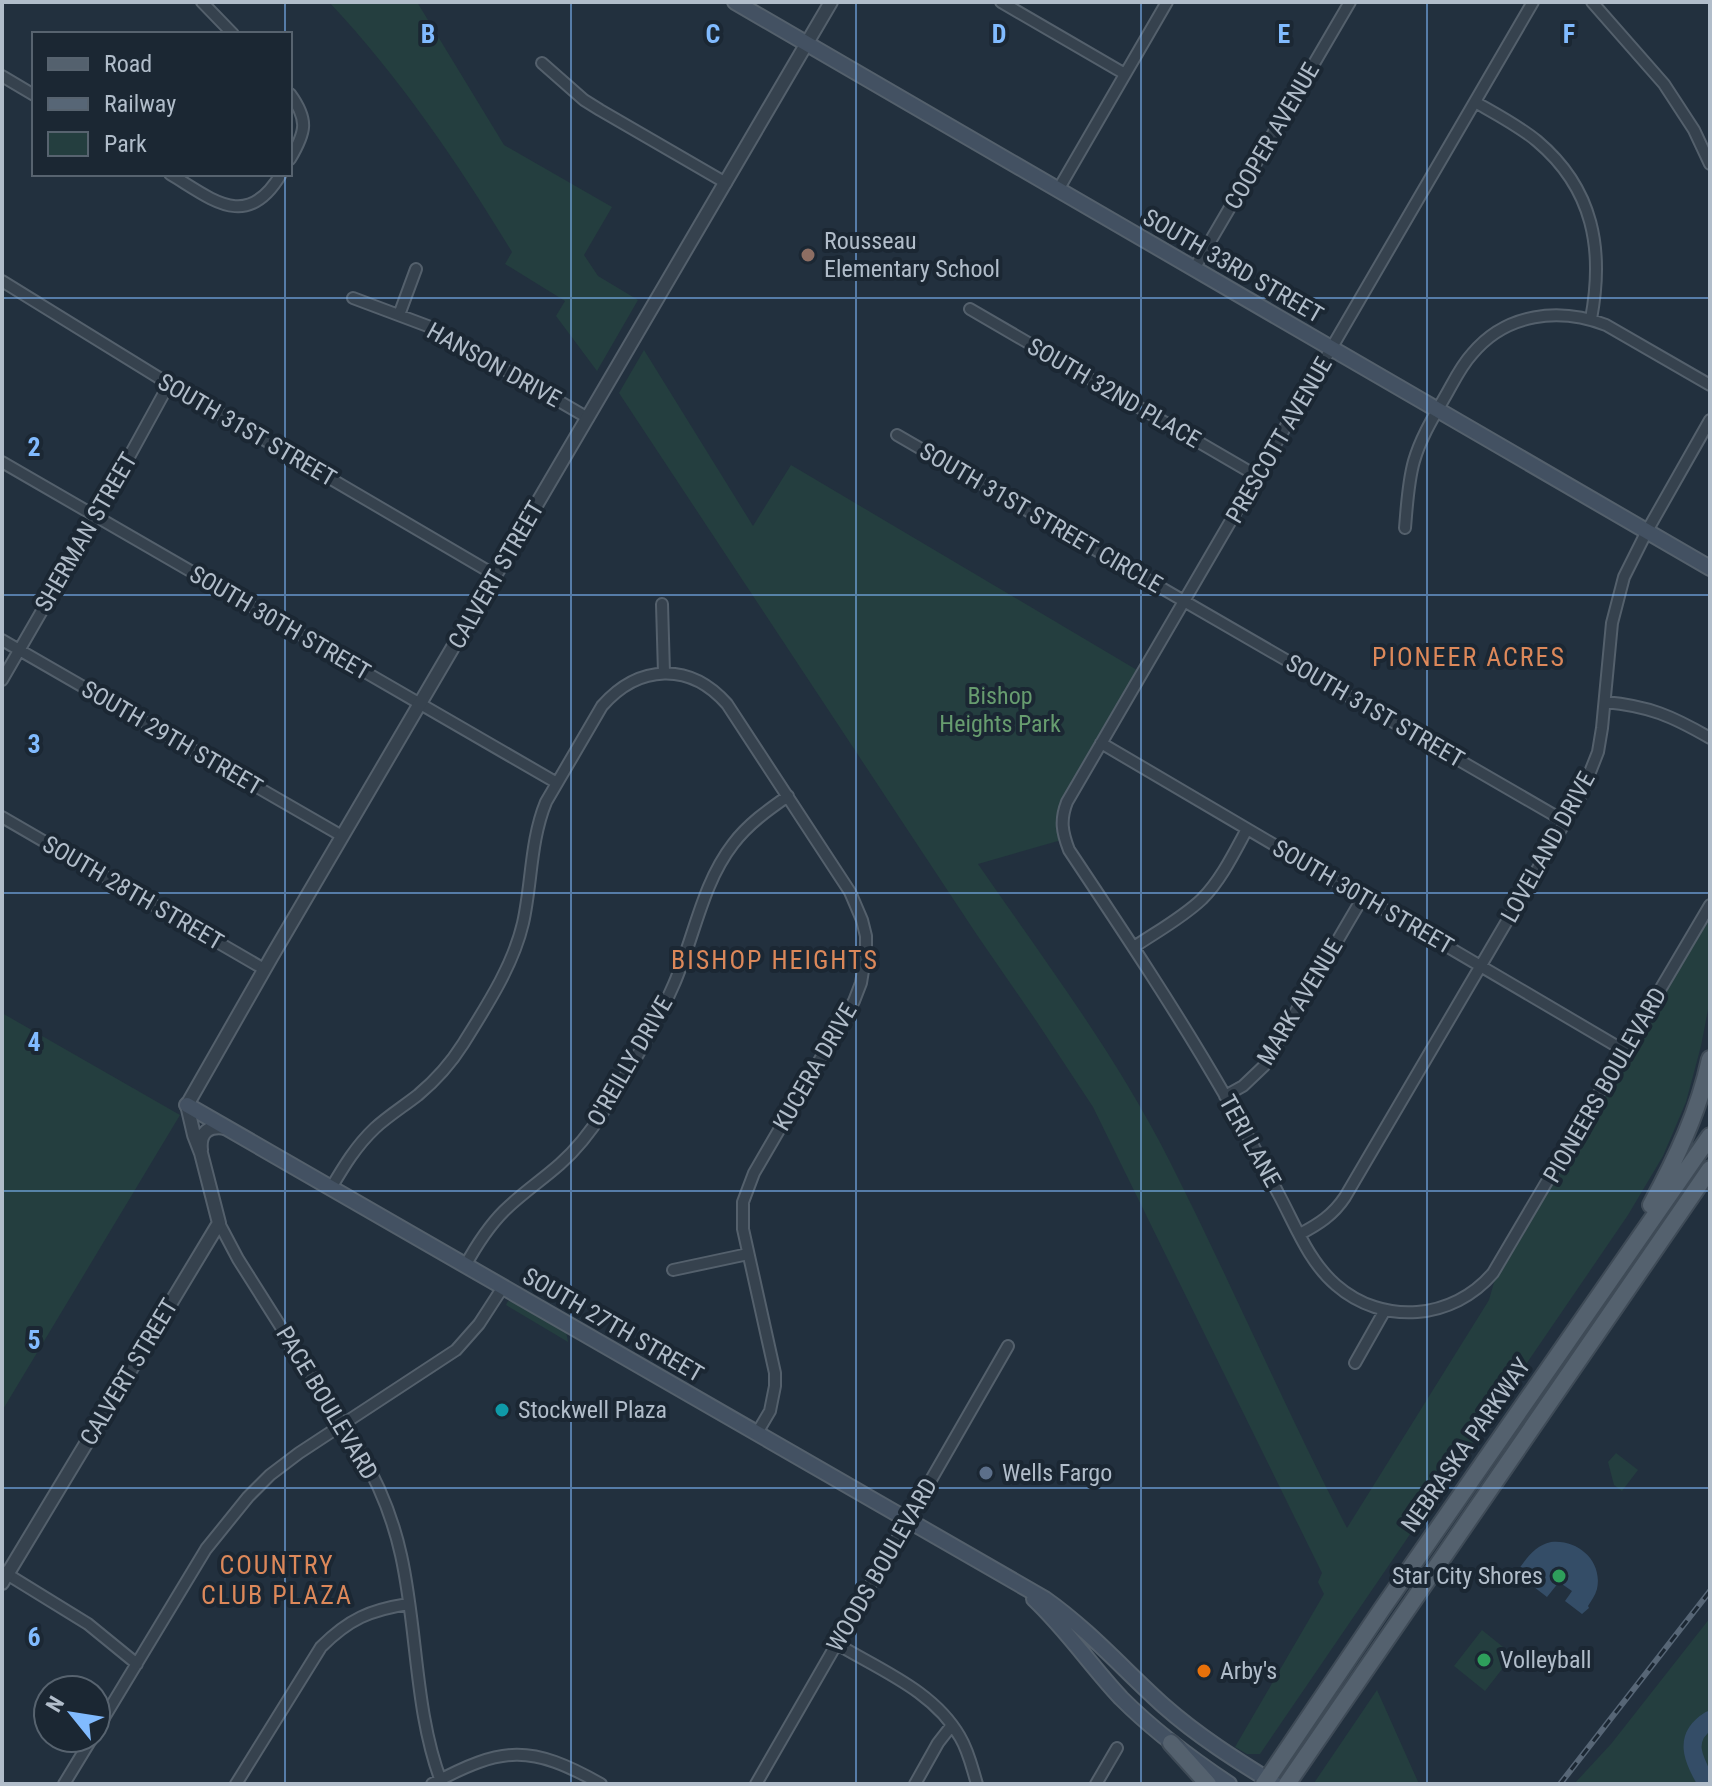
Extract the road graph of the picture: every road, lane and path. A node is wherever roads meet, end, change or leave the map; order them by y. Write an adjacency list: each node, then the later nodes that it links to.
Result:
1 (202, 2): 9 (street)
2 (735, 2): 10 (main road, SOUTH 33RD STREET)
3 (831, 2): 10 (street, CALVERT STREET)
4 (1001, 2): 12 (street)
5 (1167, 2): 12 (street)
6 (1350, 2): 24 (street, COOPER AVENUE)
7 (1533, 2): 16 (street, PRESCOTT AVENUE)
8 (1592, 2): 18 (street)
9 (231, 32)
10 (807, 44): 21 (street, CALVERT STREET); 22 (main road, SOUTH 33RD STREET)
11 (542, 63): 21 (street)
12 (1125, 74): 22 (street)
13 (2, 76): 14 (street)
14 (32, 94)
15 (292, 97): 17 (street)
16 (1475, 102): 29 (street); 30 (street, PRESCOTT AVENUE)
17 (292, 156)
18 (1710, 164)
19 (174, 176): 20 (street)
20 (280, 176)
21 (726, 183): 34 (street, CALVERT STREET)
22 (1058, 190): 24 (main road, SOUTH 33RD STREET)
23 (416, 269): 28 (street)
24 (1194, 269): 30 (main road, SOUTH 33RD STREET)
25 (2, 281): 31 (street, SOUTH 31ST STREET)
26 (353, 298): 28 (street, HANSON DRIVE)
27 (970, 309): 38 (street, SOUTH 32ND PLACE)
28 (399, 315): 34 (street, HANSON DRIVE)
29 (1591, 319): 32 (street); 33 (street)
30 (1332, 349): 33 (main road, SOUTH 33RD STREET); 38 (street, PRESCOTT AVENUE)
31 (169, 384): 39 (street, SHERMAN STREET); 43 (street, SOUTH 31ST STREET)
32 (1710, 385)
33 (1437, 410): 40 (street); 41 (main road, SOUTH 33RD STREET)
34 (588, 418): 43 (street, CALVERT STREET)
35 (1710, 420): 41 (street, LOVELAND DRIVE)
36 (897, 435): 44 (street, SOUTH 31ST STREET CIRCLE)
37 (2, 462): 39 (street, SOUTH 30TH STREET)
38 (1257, 476): 44 (street, PRESCOTT AVENUE)
39 (96, 517): 47 (street, SHERMAN STREET); 51 (street, SOUTH 30TH STREET)
40 (1405, 528)
41 (1647, 531): 42 (main road, SOUTH 33RD STREET); 50 (street, LOVELAND DRIVE)
42 (1710, 568)
43 (495, 575): 51 (street, CALVERT STREET)
44 (1185, 601): 53 (street, PRESCOTT AVENUE); 57 (street, SOUTH 31ST STREET)
45 (662, 604): 48 (street)
46 (2, 640): 47 (street, SOUTH 29TH STREET)
47 (19, 650): 49 (street, SHERMAN STREET); 59 (street, SOUTH 29TH STREET)
48 (664, 673): 54 (street); 55 (street, KUCERA DRIVE)
49 (2, 680)
50 (1605, 702): 52 (street); 57 (street, LOVELAND DRIVE)
51 (420, 704): 54 (street, SOUTH 30TH STREET); 59 (street, CALVERT STREET)
52 (1710, 738)
53 (1101, 743): 58 (street, SOUTH 30TH STREET); 60 (street, PRESCOTT AVENUE)
54 (557, 783): 74 (street)
55 (788, 796): 77 (street, KUCERA DRIVE); 79 (street, O'REILLY DRIVE)
56 (2, 817): 65 (street, SOUTH 28TH STREET)
57 (1566, 822): 64 (street, LOVELAND DRIVE)
58 (1247, 829): 61 (street, SOUTH 30TH STREET); 63 (street)
59 (342, 836): 65 (street, CALVERT STREET)
60 (1065, 839): 63 (street, TERI LANE)
61 (1363, 897): 64 (street, SOUTH 30TH STREET); 68 (street, MARK AVENUE)
62 (1710, 905): 66 (street, PIONEERS BOULEVARD)
63 (1134, 947): 68 (street, TERI LANE)
64 (1481, 966): 66 (street, SOUTH 30TH STREET); 76 (street, LOVELAND DRIVE)
65 (264, 969): 69 (street, CALVERT STREET)
66 (1625, 1051): 78 (street, PIONEERS BOULEVARD)
67 (1710, 1059): 82 (main road)
68 (1225, 1096): 76 (street, TERI LANE)
69 (187, 1105): 70 (main road, SOUTH 27TH STREET); 72 (street)
70 (228, 1128): 72 (street); 74 (main road, SOUTH 27TH STREET)
71 (1710, 1136): 82 (main road, NEBRASKA PARKWAY)
72 (201, 1153): 75 (street)
73 (1710, 1168): 112 (main road, NEBRASKA PARKWAY)
74 (331, 1188): 79 (main road, SOUTH 27TH STREET)
75 (219, 1223): 86 (street, PACE BOULEVARD); 89 (street, CALVERT STREET)
76 (1300, 1234): 83 (street, TERI LANE)
77 (748, 1254): 80 (street); 87 (street, KUCERA DRIVE)
78 (1499, 1265): 83 (street, TERI LANE)
79 (465, 1266): 81 (main road, SOUTH 27TH STREET)
80 (673, 1270)
81 (503, 1287): 86 (street); 87 (main road, SOUTH 27TH STREET)
82 (1600, 1294): 101 (main road, NEBRASKA PARKWAY)
83 (1385, 1310): 85 (street)
84 (1008, 1346): 88 (street, WOODS BOULEVARD)
85 (1355, 1363)
86 (343, 1424): 91 (street, PACE BOULEVARD); 95 (street)
87 (757, 1433): 88 (main road, SOUTH 27TH STREET)
88 (908, 1520): 90 (main road, SOUTH 27TH STREET); 92 (street, WOODS BOULEVARD)
89 (4, 1576): 95 (street)
90 (1016, 1583): 93 (main road, SOUTH 27TH STREET); 94 (main road, SOUTH 27TH STREET)
91 (408, 1604): 102 (street, PACE BOULEVARD); 104 (street)
92 (837, 1644): 97 (street); 106 (street, WOODS BOULEVARD)
93 (1079, 1649): 94 (main road); 98 (main road, SOUTH 27TH STREET)
94 (1112, 1655): 101 (main road, SOUTH 27TH STREET)
95 (137, 1664): 96 (street)
96 (112, 1705)
97 (952, 1725): 107 (street); 108 (street)
98 (1171, 1743): 110 (main road); 111 (main road, SOUTH 27TH STREET)
99 (1117, 1748): 109 (street)
100 (82, 1754): 103 (street)
101 (1269, 1782)
102 (438, 1783): 105 (street)
103 (64, 1784)
104 (236, 1784)
105 (601, 1784)
106 (756, 1784)
107 (915, 1784)
108 (977, 1784)
109 (1096, 1784)
110 (1208, 1784)
111 (1229, 1784)
112 (1287, 1784)

